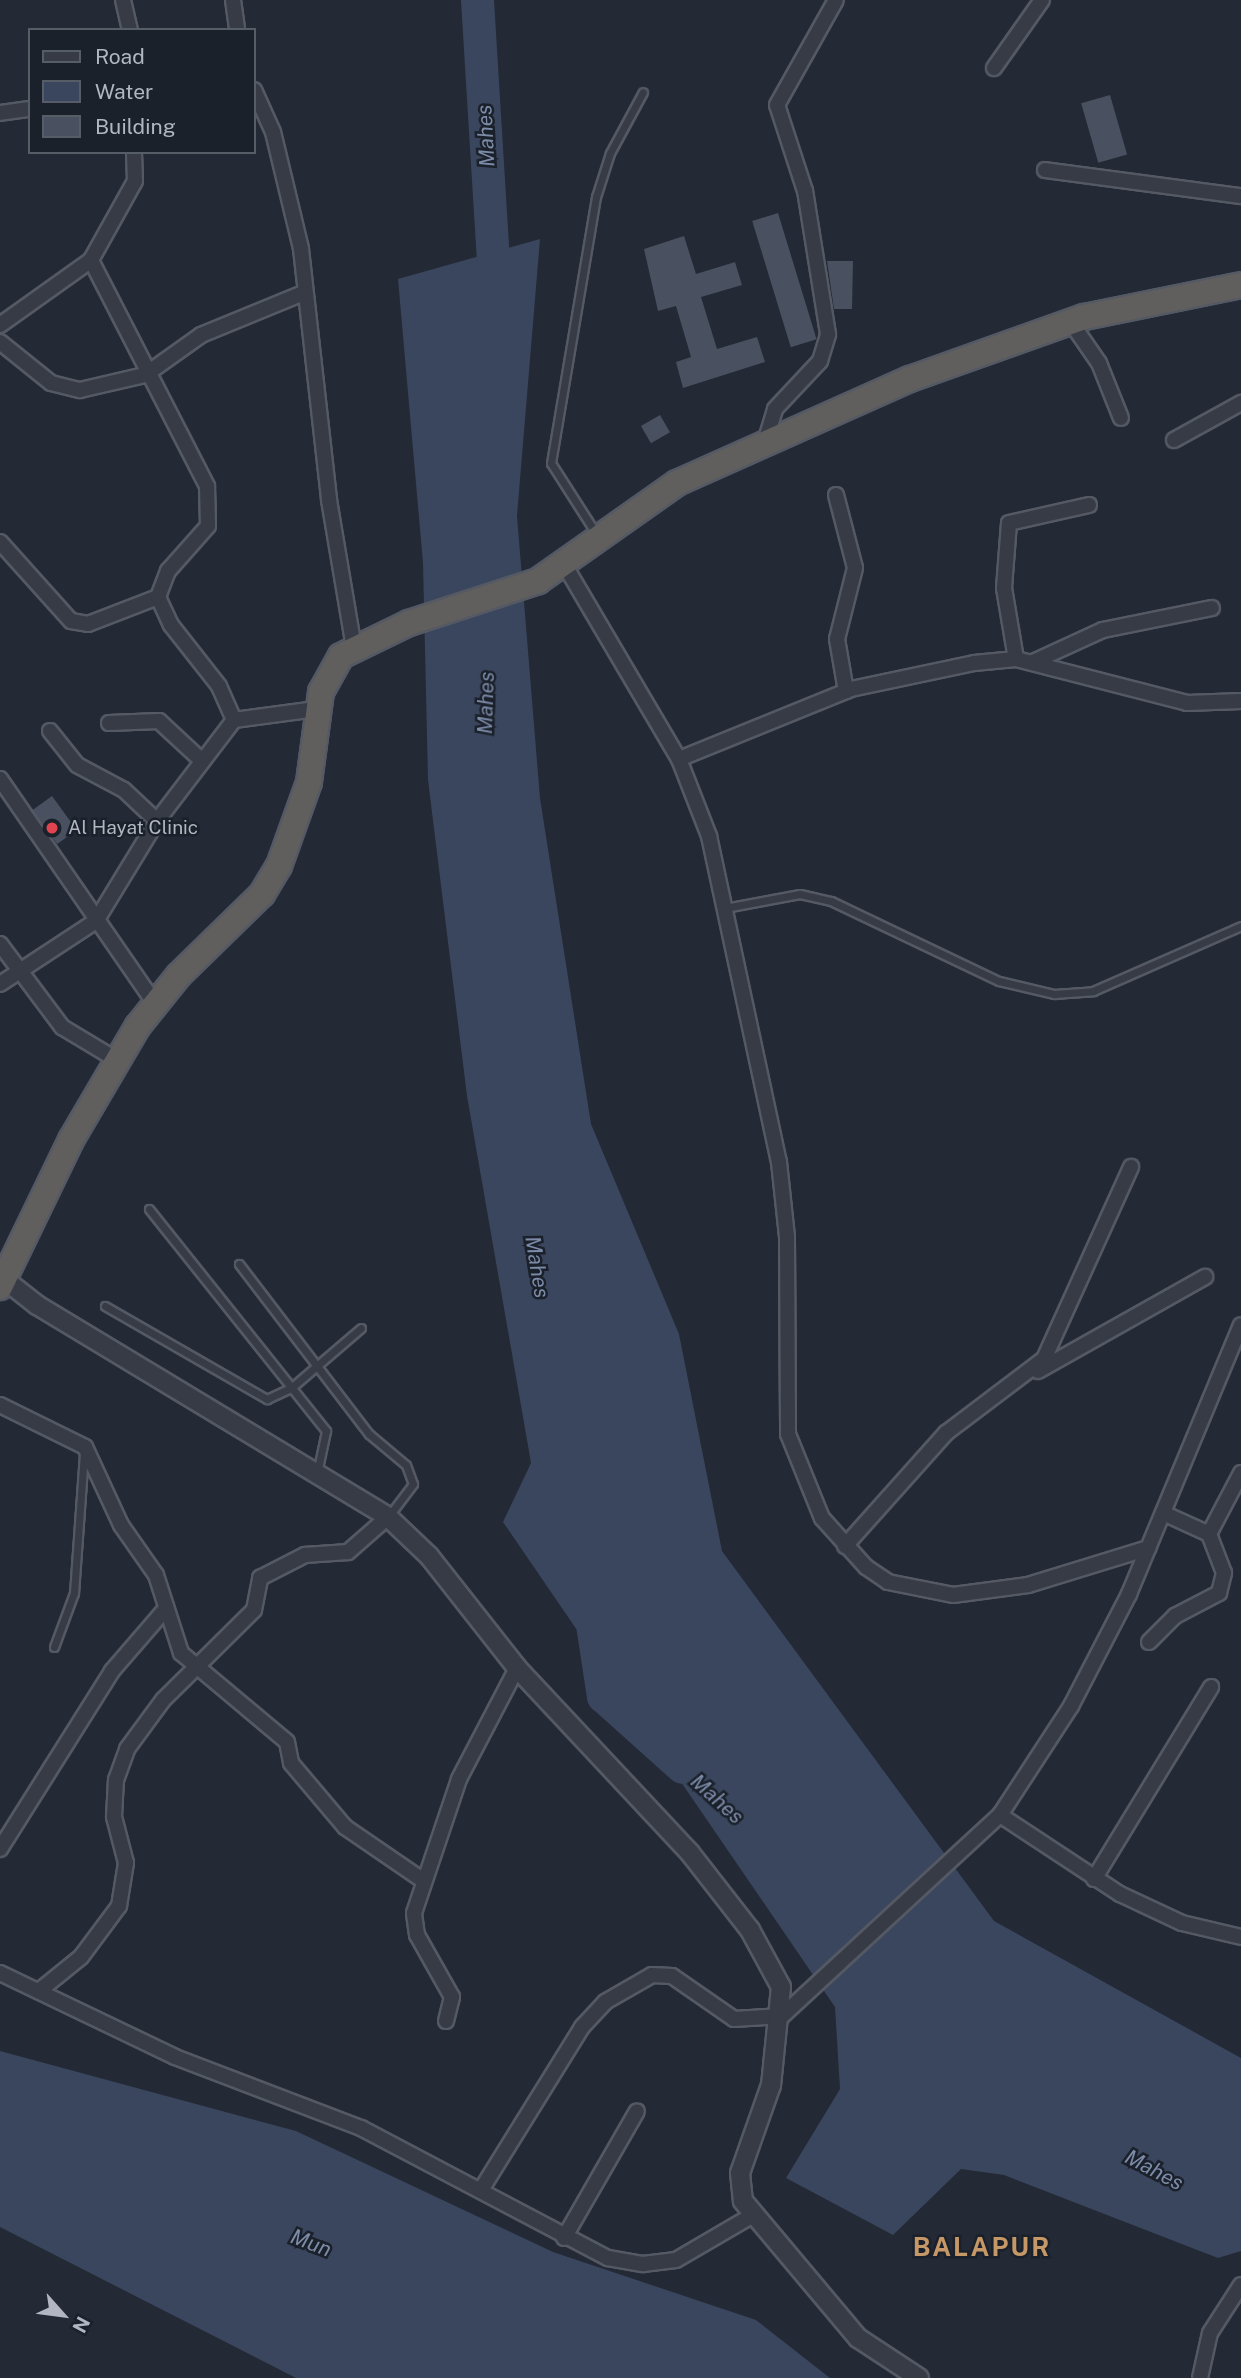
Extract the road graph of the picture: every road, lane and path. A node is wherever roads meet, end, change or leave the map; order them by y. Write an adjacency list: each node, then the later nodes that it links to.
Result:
1 (123, 0): 5 (street)
2 (233, 0): 6 (street)
3 (836, 0): 24 (street)
4 (1042, 0): 7 (street)
5 (130, 28)
6 (237, 28)
7 (994, 68)
8 (643, 92): 28 (lane)
9 (256, 96): 17 (street)
10 (28, 109): 11 (street)
11 (0, 113)
12 (134, 154): 15 (street)
13 (1045, 170): 14 (street)
14 (1241, 196)
15 (92, 260): 19 (street); 21 (street)
16 (1241, 285): 18 (highway)
17 (301, 294): 21 (street); 33 (street)
18 (1070, 321): 23 (street); 24 (highway)
19 (0, 325)
20 (0, 342): 21 (street)
21 (145, 375): 31 (street)
22 (1241, 403): 25 (street)
23 (1121, 418)
24 (766, 439): 28 (highway)
25 (1174, 440)
26 (835, 495): 36 (street)
27 (1089, 505): 34 (street)
28 (598, 538): 30 (highway)
29 (0, 542): 31 (street)
30 (564, 564): 33 (highway); 42 (street)
31 (158, 597): 39 (street)
32 (1212, 608): 35 (street)
33 (354, 648): 38 (highway)
34 (1016, 659): 35 (street); 36 (street)
35 (1033, 663): 37 (street)
36 (846, 691): 42 (street)
37 (1241, 701)
38 (316, 709): 39 (street); 52 (highway)
39 (234, 720): 43 (street)
40 (109, 723): 43 (street)
41 (50, 731): 45 (street)
42 (679, 759): 46 (street)
43 (202, 761): 45 (street)
44 (0, 779): 47 (street)
45 (156, 821): 47 (street)
46 (724, 908): 48 (lane); 72 (street)
47 (96, 921): 50 (street); 52 (street)
48 (1241, 926)
49 (0, 944): 50 (street)
50 (22, 968): 51 (street); 53 (street)
51 (0, 984)
52 (154, 1002): 53 (highway)
53 (117, 1060): 58 (highway)
54 (1131, 1167): 63 (street)
55 (149, 1209): 64 (lane)
56 (239, 1264): 62 (lane)
57 (1205, 1277): 63 (street)
58 (1, 1281): 67 (street)
59 (105, 1307): 64 (lane)
60 (1241, 1325): 69 (street)
61 (361, 1328): 62 (lane)
62 (318, 1365): 64 (lane); 70 (lane)
63 (1025, 1379): 72 (street)
64 (291, 1388): 67 (lane)
65 (0, 1405): 66 (street)
66 (85, 1447): 74 (street); 76 (lane)
67 (318, 1470): 70 (street)
68 (1241, 1473): 71 (street)
69 (1163, 1513): 71 (street); 73 (street)
70 (388, 1517): 77 (street); 78 (street)
71 (1209, 1534): 75 (street)
72 (845, 1546): 73 (street)
73 (1148, 1548): 80 (street)
74 (163, 1612): 77 (street); 81 (street)
75 (1149, 1642)
76 (54, 1647)
77 (195, 1664): 83 (street); 86 (street)
78 (517, 1668): 83 (street); 87 (street)
79 (1211, 1687): 82 (street)
80 (1000, 1815): 82 (street); 87 (street)
81 (0, 1850)
82 (1094, 1879): 84 (street)
83 (424, 1881): 88 (street)
84 (1241, 1937)
85 (0, 1973): 86 (street)
86 (39, 1991): 90 (street)
87 (782, 2016): 90 (street); 91 (street)
88 (446, 2021)
89 (637, 2111): 92 (street)
90 (481, 2190): 92 (street)
91 (753, 2215): 92 (street); 94 (street)
92 (564, 2238)
93 (1241, 2285): 95 (street)
94 (919, 2378)
95 (1200, 2378)

